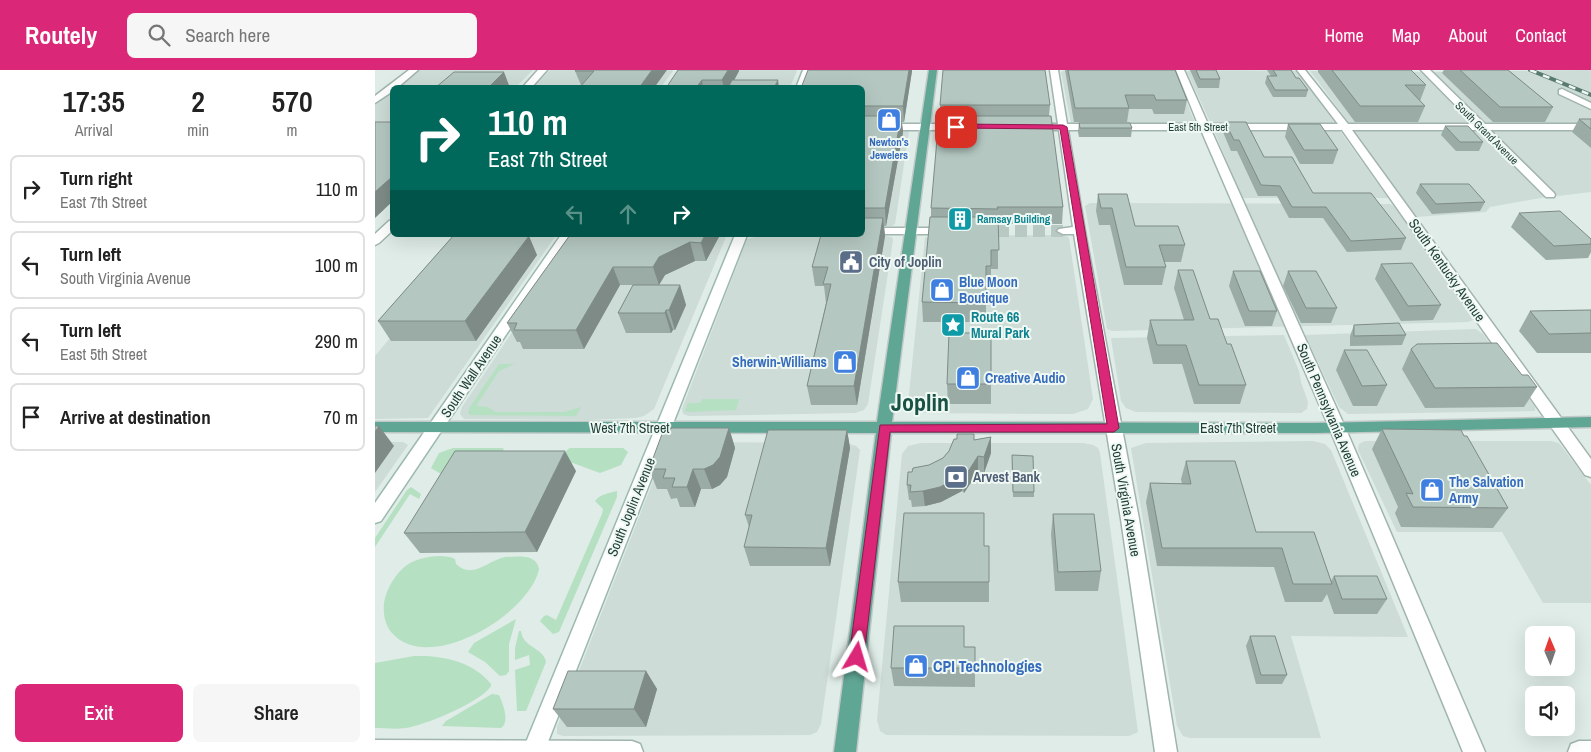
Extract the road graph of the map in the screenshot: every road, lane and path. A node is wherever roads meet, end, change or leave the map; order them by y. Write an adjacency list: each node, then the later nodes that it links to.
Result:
1 (414, 70): 9 (street)
2 (543, 70): 10 (street)
3 (807, 70): 11 (street)
4 (933, 70): 17 (main road)
5 (1054, 70): 20 (street, South Virginia Avenue)
6 (1180, 70): 21 (street, South Pennsylvania Avenue)
7 (1301, 70): 22 (street, South Kentucky Avenue)
8 (1425, 70): 23 (street, South Grand Avenue)
9 (394, 85)
10 (529, 85)
11 (801, 85)
12 (390, 88): 14 (street)
13 (1562, 92): 15 (street)
14 (375, 100)
15 (1591, 106)
16 (865, 127): 17 (street)
17 (925, 127): 18 (street); 31 (main road)
18 (965, 127)
19 (1018, 127): 20 (street, East 5th Street)
20 (1063, 127): 21 (street, East 5th Street); 29 (street, South Virginia Avenue)
21 (1205, 127): 22 (street, East 5th Street); 42 (street, South Pennsylvania Avenue)
22 (1345, 127): 23 (street, East 5th Street); 36 (street, South Kentucky Avenue)
23 (1481, 127): 24 (street, East 5th Street); 25 (street, South Grand Avenue)
24 (1591, 127)
25 (1550, 195)
26 (386, 229): 34 (street)
27 (959, 230): 31 (street)
28 (1063, 230): 29 (street)
29 (1079, 230): 41 (street, South Virginia Avenue)
30 (865, 231): 31 (street)
31 (911, 231): 40 (main road)
32 (566, 237): 38 (street, South Wall Avenue)
33 (740, 237): 39 (street, South Joplin Avenue)
34 (375, 241)
35 (1591, 422): 36 (main road, East 7th Street)
36 (1556, 423): 42 (main road, East 7th Street); 43 (street, South Kentucky Avenue)
37 (375, 427): 38 (main road, West 7th Street)
38 (436, 428): 39 (main road, West 7th Street); 44 (street, South Wall Avenue)
39 (663, 428): 40 (main road, West 7th Street); 46 (street, South Joplin Avenue)
40 (884, 428): 41 (main road, East 7th Street); 48 (main road)
41 (1114, 428): 42 (main road, East 7th Street); 49 (street, South Virginia Avenue)
42 (1337, 428): 50 (street, South Pennsylvania Avenue)
43 (1591, 472)
44 (375, 516)
45 (375, 751): 46 (street)
46 (534, 751): 47 (street)
47 (632, 752)
48 (845, 752)
49 (1166, 752)
50 (1475, 752)
51 (1579, 752): 52 (street)
52 (1591, 752)

